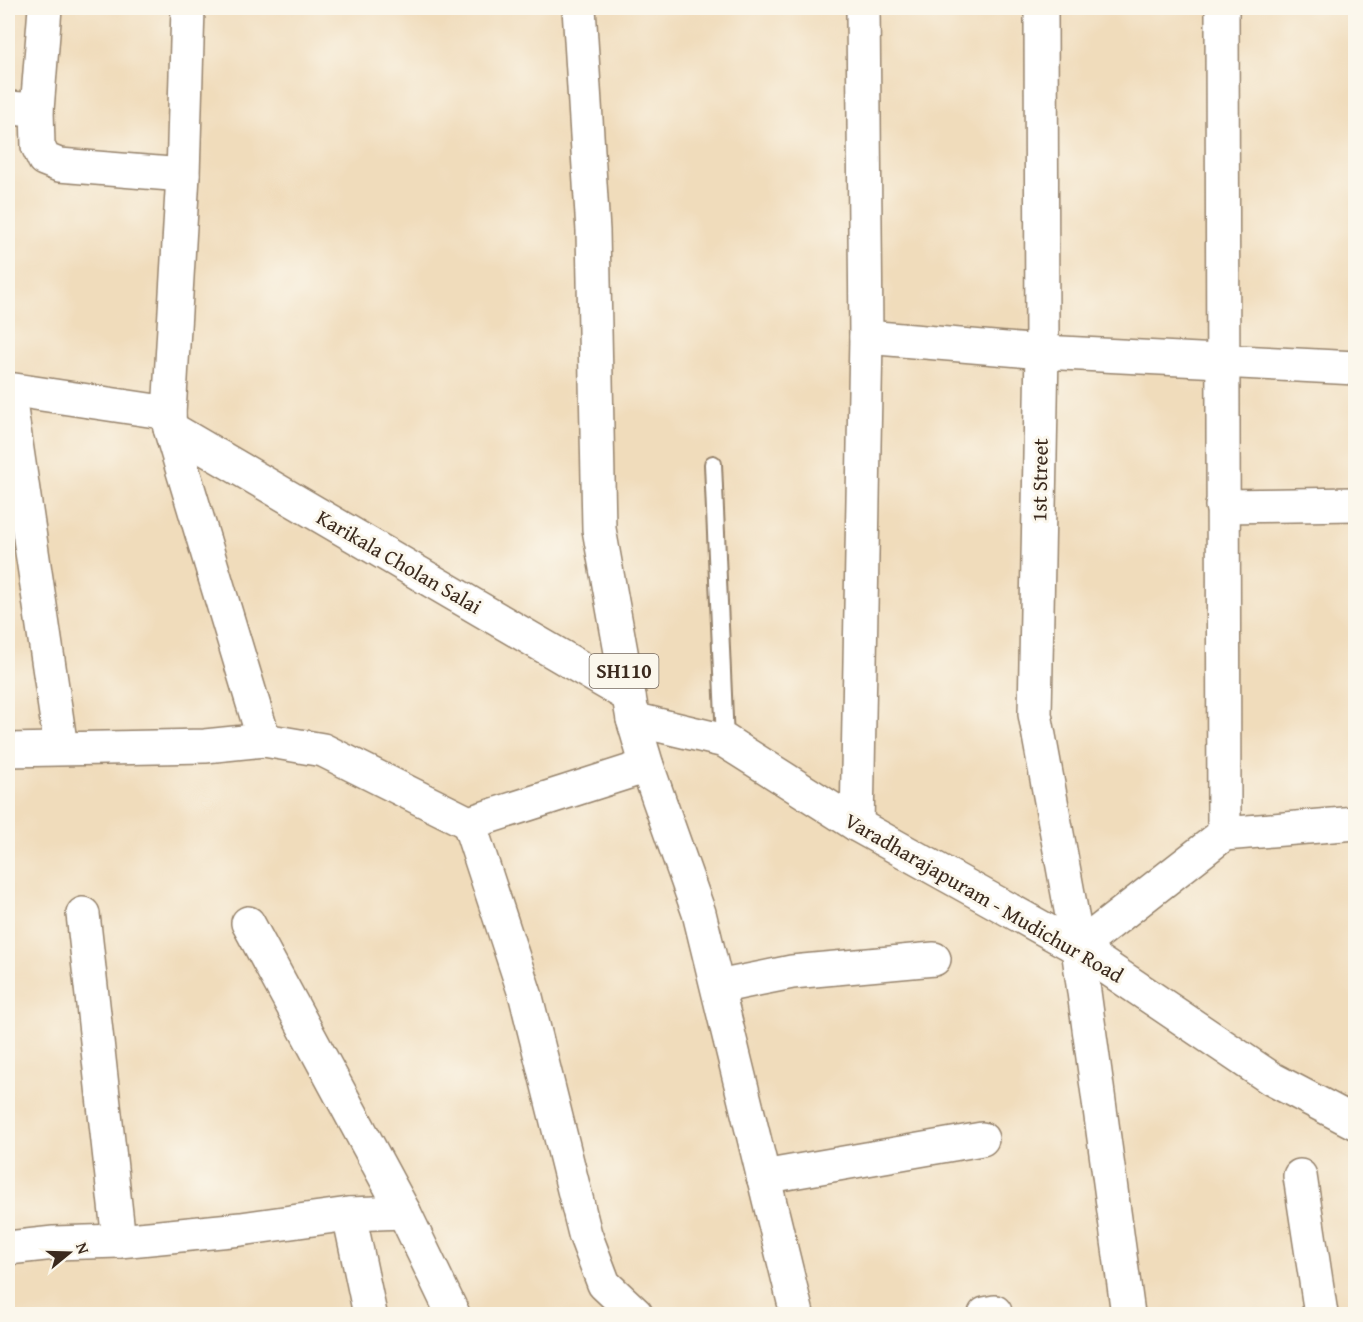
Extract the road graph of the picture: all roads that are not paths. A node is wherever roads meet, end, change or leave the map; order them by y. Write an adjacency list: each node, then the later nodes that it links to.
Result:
1 (45, 8): 7 (street)
2 (188, 8): 8 (street)
3 (579, 8): 18 (street, SH110)
4 (863, 8): 9 (street)
5 (1041, 8): 10 (street, 1st Street)
6 (1222, 8): 11 (street)
7 (22, 109): 8 (street)
8 (183, 175): 14 (street)
9 (866, 337): 10 (street); 26 (street)
10 (1042, 352): 11 (street); 30 (street, 1st Street)
11 (1223, 362): 12 (street); 17 (street)
12 (1356, 368)
13 (8, 389): 14 (street, Karikala Cholan Salai); 21 (street)
14 (170, 421): 18 (street, Karikala Cholan Salai); 19 (street)
15 (713, 464): 20 (lane)
16 (1356, 504): 17 (street)
17 (1222, 506): 27 (street)
18 (631, 707): 20 (street, Varadharajapuram - Mudichur Road); 23 (street, SH110)
19 (264, 740): 21 (street); 24 (street)
20 (726, 741): 26 (street, Varadharajapuram - Mudichur Road)
21 (61, 748): 22 (street)
22 (8, 750)
23 (646, 766): 24 (street); 32 (street, SH110)
24 (469, 823): 43 (street)
25 (1356, 823): 27 (street)
26 (856, 825): 30 (street, Varadharajapuram - Mudichur Road)
27 (1224, 834): 30 (street)
28 (83, 914): 39 (street)
29 (248, 923): 37 (street)
30 (1078, 948): 33 (street, Varadharajapuram - Mudichur Road); 45 (street, 1st Street)
31 (934, 959): 32 (street)
32 (718, 987): 36 (street, SH110)
33 (1356, 1124)
34 (982, 1138): 36 (street)
35 (1300, 1176): 46 (street)
36 (763, 1177): 44 (street, SH110)
37 (404, 1212): 38 (street); 42 (street)
38 (349, 1214): 39 (street); 41 (street)
39 (119, 1241): 40 (street)
40 (8, 1248)
41 (370, 1314)
42 (453, 1314)
43 (636, 1314)
44 (796, 1314)
45 (1128, 1314)
46 (1321, 1314)

